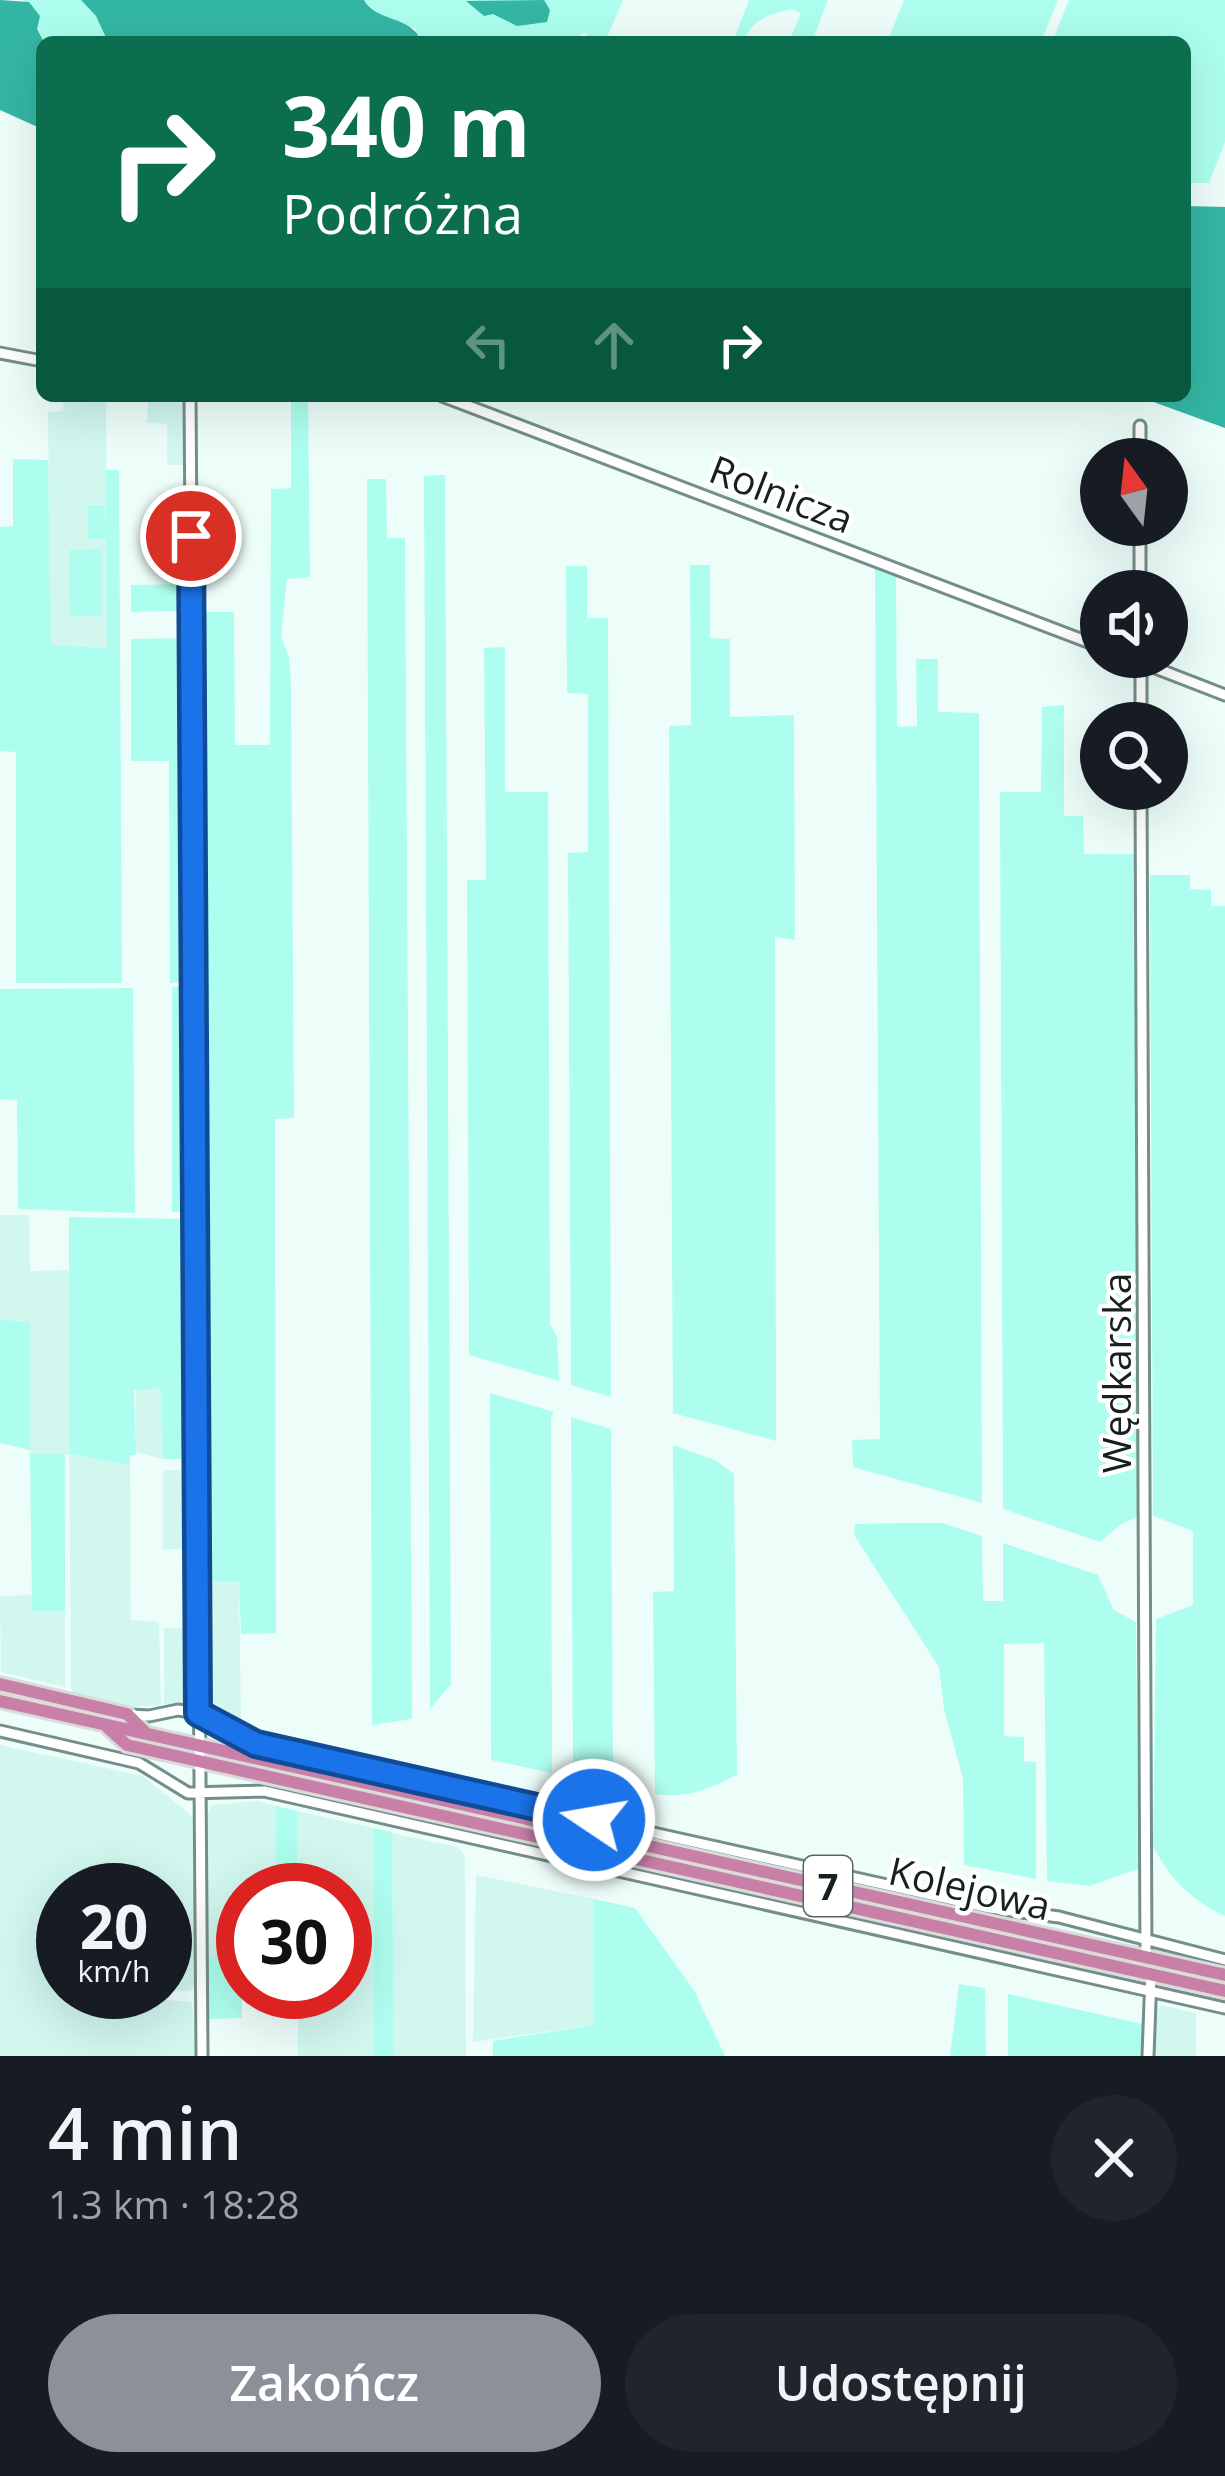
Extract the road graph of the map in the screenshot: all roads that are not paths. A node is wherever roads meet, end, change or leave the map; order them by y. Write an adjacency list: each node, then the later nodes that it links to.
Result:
1 (0, 353): 2 (street)
2 (36, 360)
3 (190, 402): 13 (street)
4 (458, 402): 7 (street, Rolnicza)
5 (1140, 426): 6 (street)
6 (1140, 438)
7 (1080, 639)
8 (1184, 678): 9 (street)
9 (1225, 695)
10 (1141, 810): 21 (street, Wędkarska)
11 (0, 1684): 14 (highway)
12 (0, 1701): 15 (highway, Kolejowa / 7)
13 (198, 1713): 14 (street); 18 (street); 21 (street)
14 (127, 1714): 17 (highway)
15 (102, 1724): 17 (highway, Kolejowa / 7); 19 (highway, Kolejowa / 7)
16 (0, 1731): 20 (street)
17 (146, 1734): 18 (highway, Kolejowa / 7)
18 (200, 1746): 19 (street); 22 (highway, Kolejowa / 7)
19 (201, 1762): 20 (street); 24 (highway, Kolejowa / 7)
20 (201, 1796): 27 (street); 29 (street)
21 (1148, 1940): 22 (street, Wędkarska); 23 (street)
22 (1145, 1957): 25 (highway, Kolejowa / 7)
23 (1225, 1960)
24 (1151, 1975): 26 (highway, Kolejowa / 7); 27 (street)
25 (1225, 1975)
26 (1225, 1991)
27 (1148, 1993): 28 (street); 30 (street)
28 (1225, 2008)
29 (202, 2056)
30 (1148, 2056)

